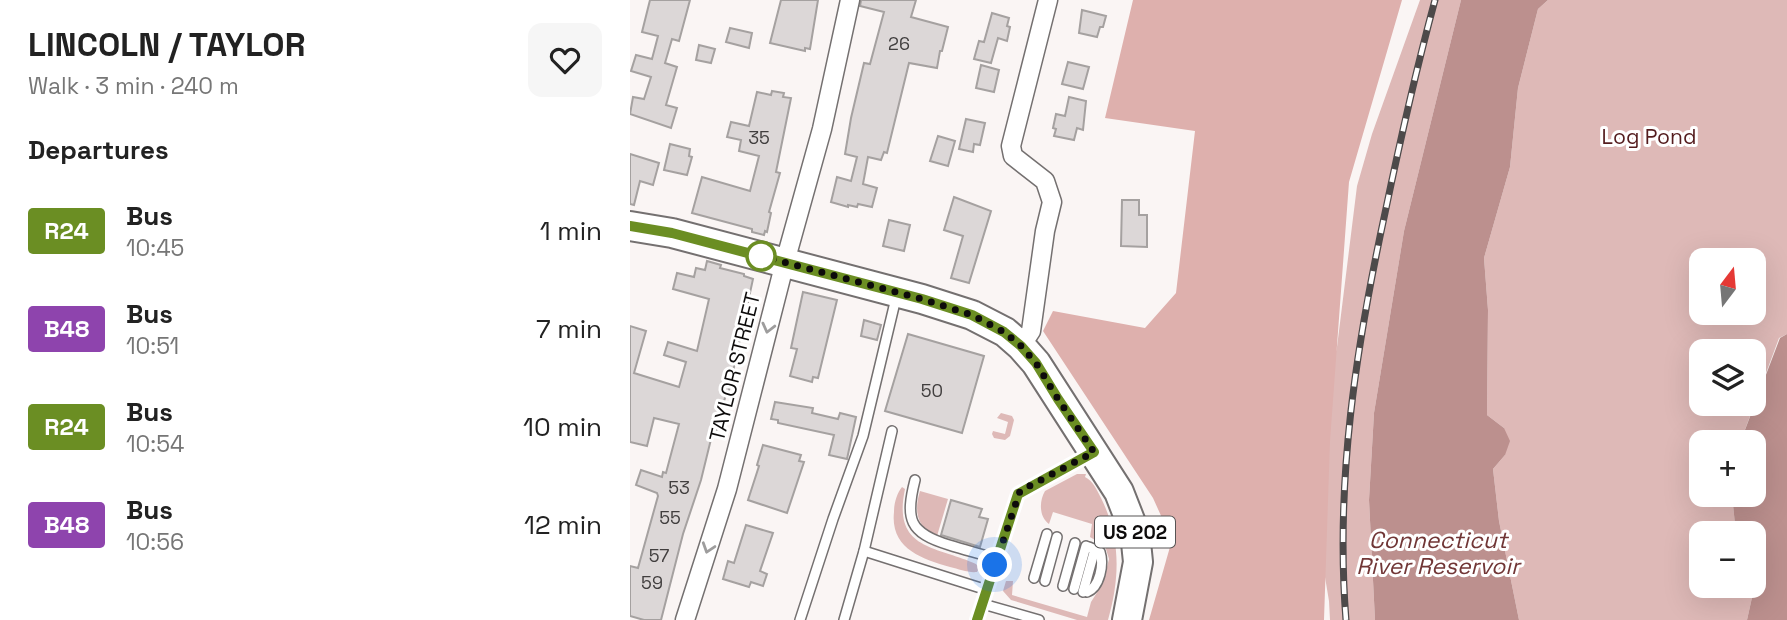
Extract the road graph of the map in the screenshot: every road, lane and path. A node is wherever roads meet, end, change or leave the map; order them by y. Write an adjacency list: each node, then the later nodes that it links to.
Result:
1 (850, 0): 4 (street, TAYLOR STREET)
2 (1048, 0): 6 (street)
3 (630, 226): 4 (main road, US 202)
4 (785, 262): 5 (main road, US 202); 21 (street, TAYLOR STREET, one-way to 21)
5 (898, 292): 6 (main road, US 202); 22 (lane)
6 (1021, 346): 8 (main road, US 202)
7 (892, 431): 13 (lane)
8 (1094, 452): 14 (lane); 26 (main road, US 202)
9 (915, 480): 14 (lane)
10 (1046, 534): 15 (lane)
11 (1057, 537): 16 (lane)
12 (1075, 542): 17 (lane)
13 (864, 551): 18 (lane); 23 (lane)
14 (996, 562): 18 (lane)
15 (1034, 578)
16 (1045, 581)
17 (1063, 586)
18 (988, 590): 20 (lane)
19 (1081, 591): 19 (lane)
20 (984, 604): 24 (lane); 25 (lane)
21 (685, 620)
22 (800, 620)
23 (844, 620)
24 (977, 620)
25 (1039, 620)
26 (1127, 620)

